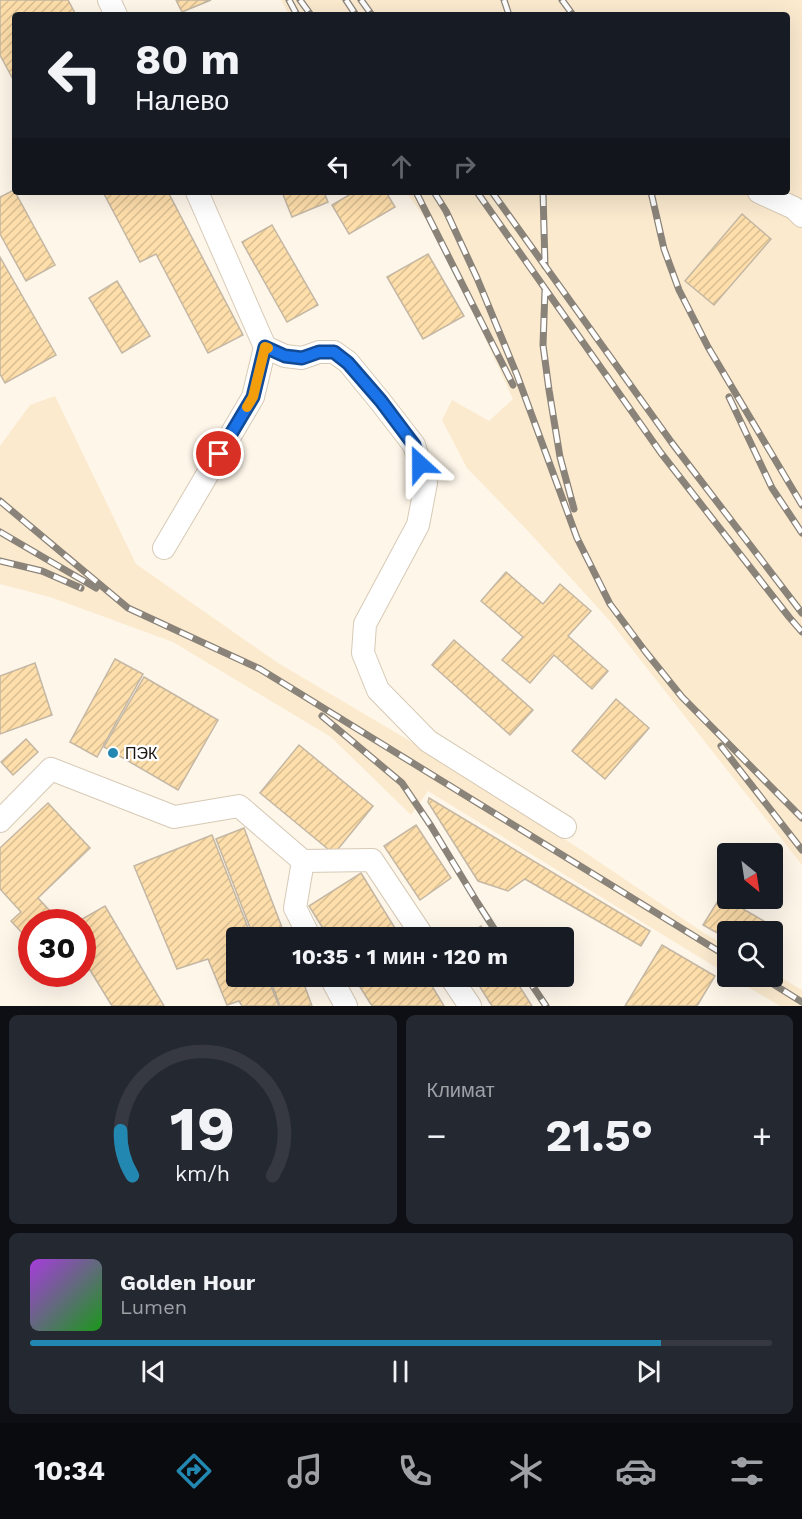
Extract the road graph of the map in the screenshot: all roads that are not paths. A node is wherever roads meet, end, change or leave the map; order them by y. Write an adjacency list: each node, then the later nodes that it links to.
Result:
1 (198, 195): 4 (street)
2 (766, 195): 3 (street)
3 (802, 216)
4 (265, 347): 5 (street); 7 (street)
5 (164, 548)
6 (0, 821): 8 (street)
7 (565, 827)
8 (303, 861): 9 (street); 10 (street)
9 (304, 927)
10 (417, 927)
11 (336, 987): 13 (street)
12 (457, 987): 14 (street)
13 (346, 1006)
14 (470, 1006)

